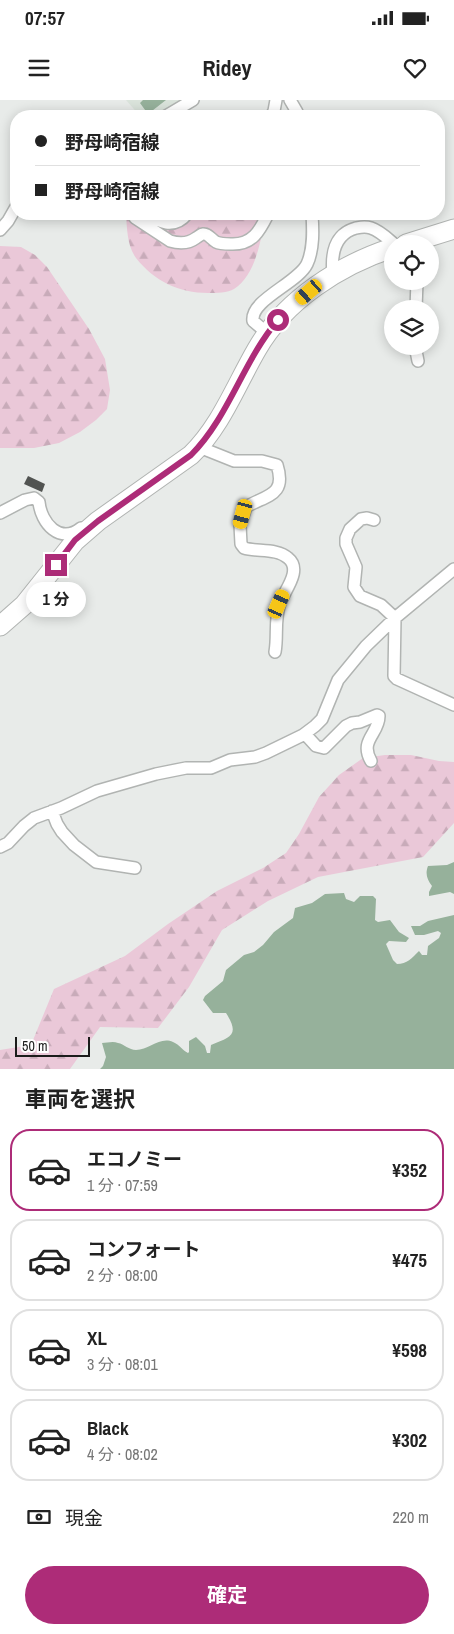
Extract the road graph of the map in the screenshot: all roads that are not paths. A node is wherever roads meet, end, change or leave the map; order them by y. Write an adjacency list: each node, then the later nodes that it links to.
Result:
1 (193, 100): 2 (street)
2 (176, 110)
3 (10, 218): 9 (street)
4 (138, 220): 7 (street)
5 (157, 220): 6 (street)
6 (181, 220)
7 (265, 220)
8 (312, 220): 13 (street)
9 (0, 230)
10 (384, 236): 12 (street)
11 (384, 251): 12 (main road)
12 (333, 274): 13 (main road)
13 (267, 333): 16 (main road)
14 (417, 355): 15 (street)
15 (418, 361)
16 (199, 447): 19 (main road); 23 (street)
17 (0, 513): 19 (street)
18 (374, 520): 21 (street)
19 (95, 524): 22 (main road)
20 (454, 569): 21 (street)
21 (395, 618): 24 (street); 25 (street)
22 (0, 626)
23 (275, 652)
24 (454, 705)
25 (305, 734): 26 (street); 27 (street)
26 (372, 761)
27 (52, 812): 28 (street); 29 (street)
28 (0, 847)
29 (135, 868)

